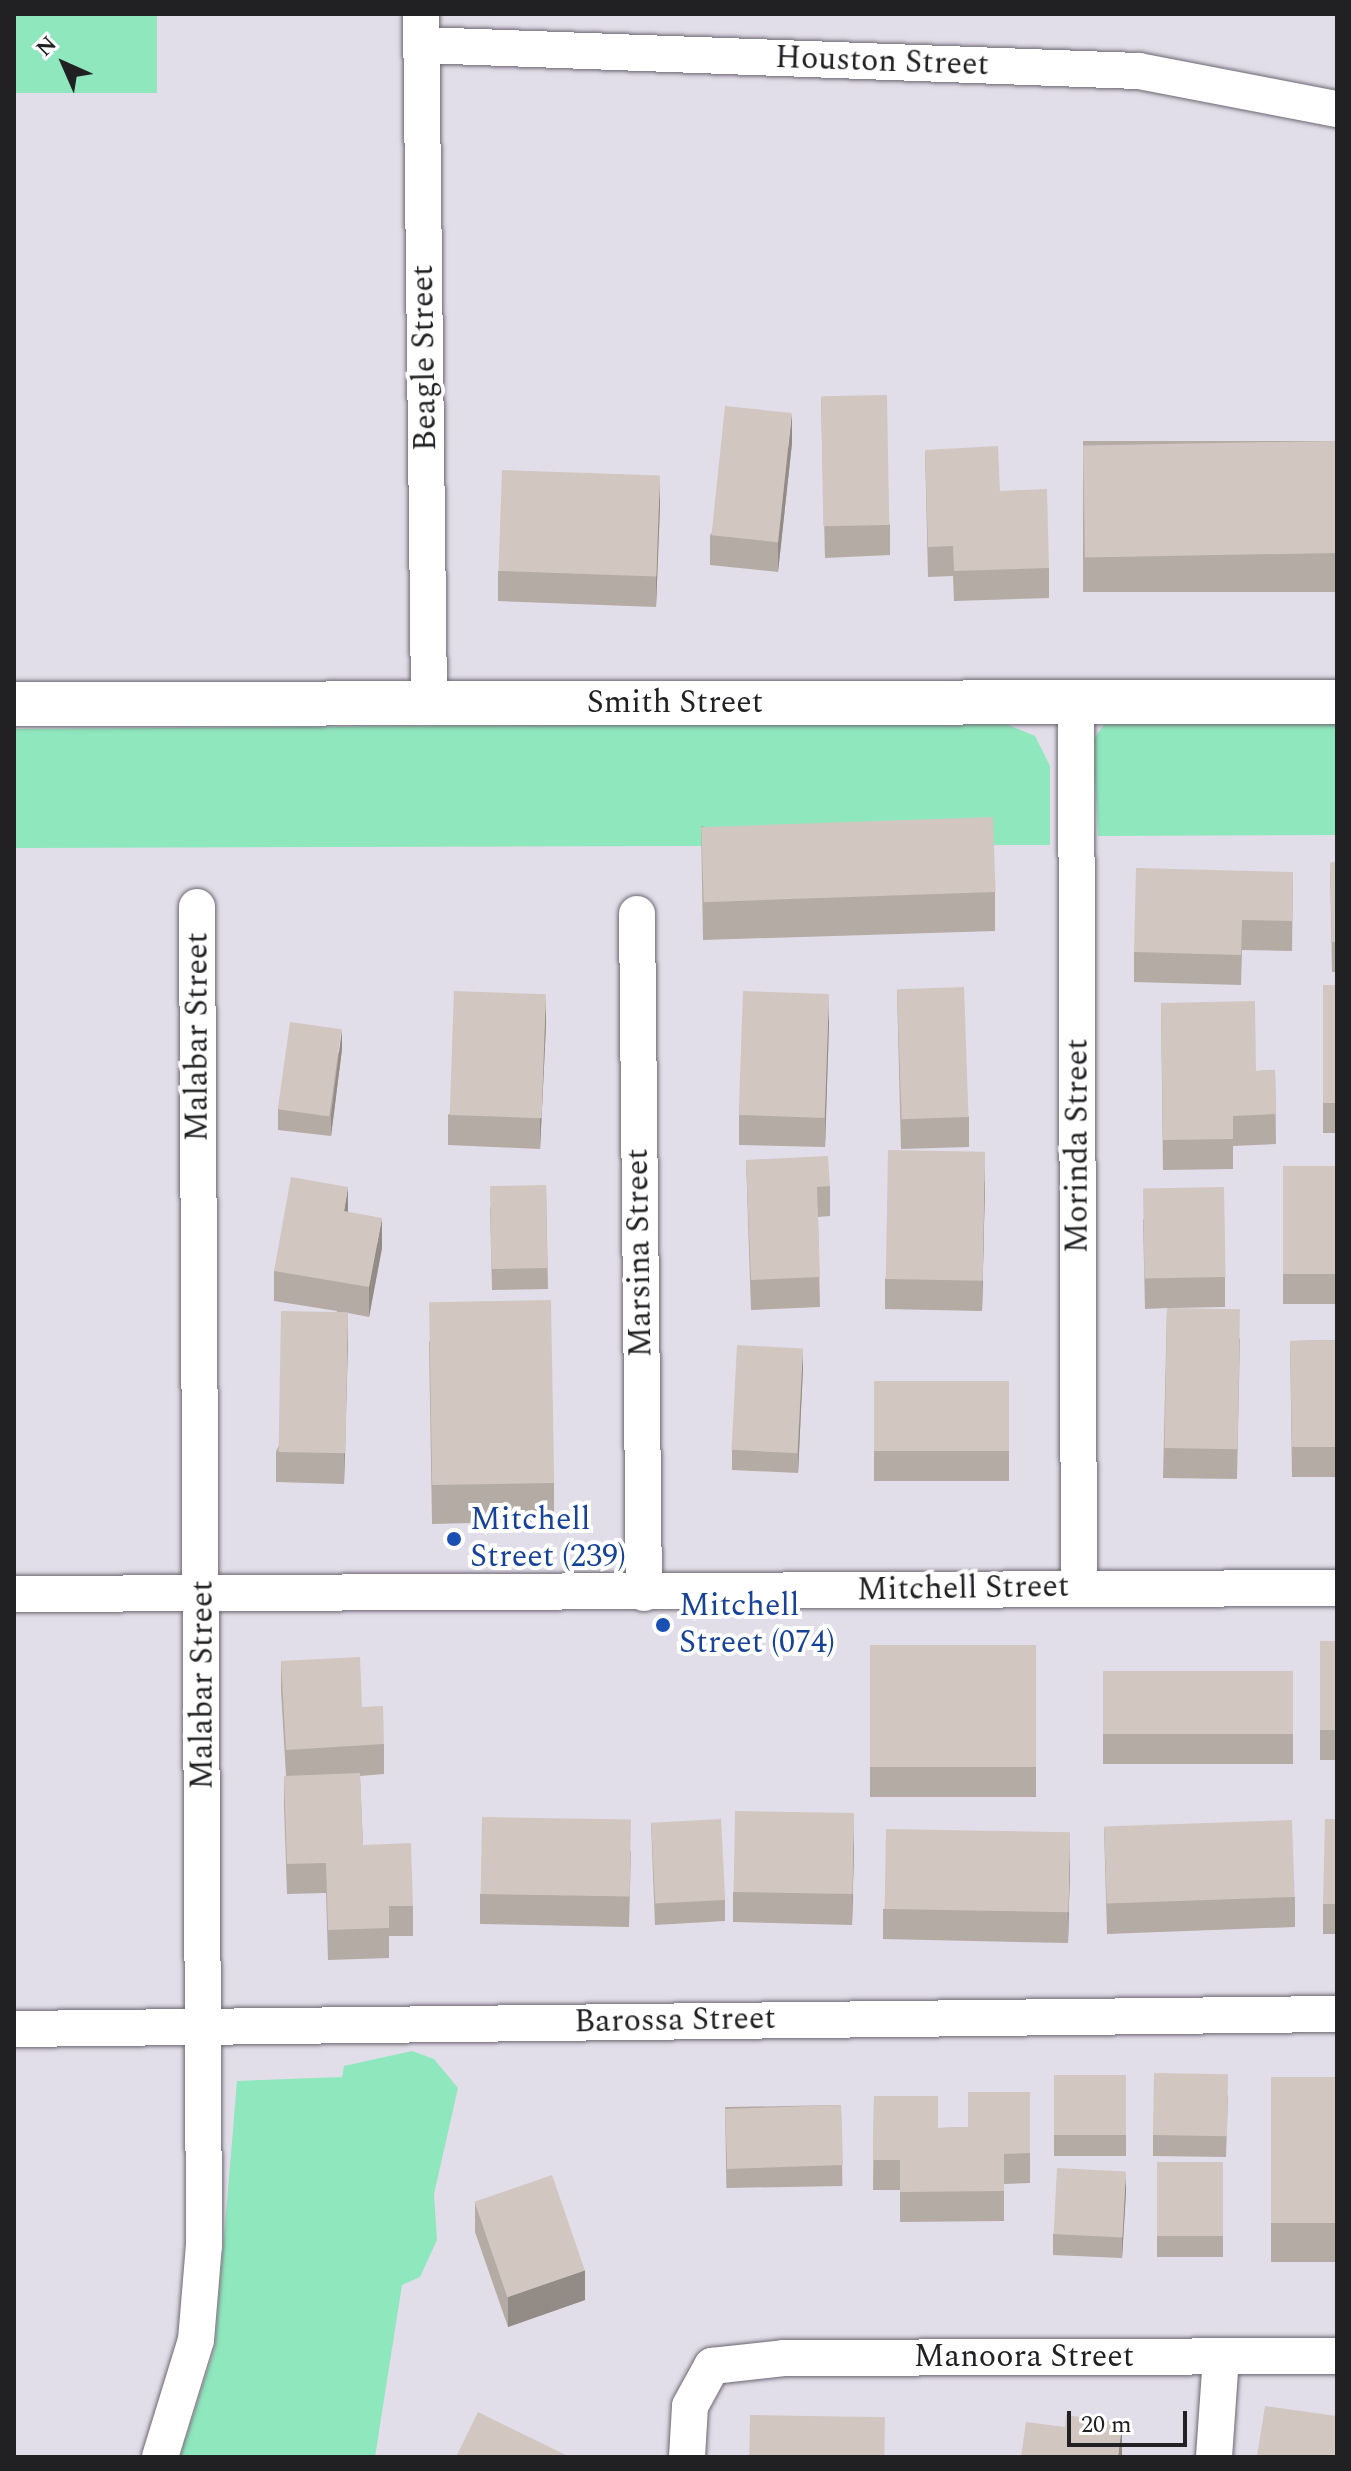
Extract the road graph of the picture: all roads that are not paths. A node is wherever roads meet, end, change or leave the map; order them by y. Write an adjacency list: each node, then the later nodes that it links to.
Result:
1 (422, 30): 2 (street, Houston Street); 3 (street, Beagle Street)
2 (1337, 109)
3 (429, 702): 5 (street, Smith Street); 6 (street, Smith Street)
4 (1337, 702): 6 (street, Smith Street)
5 (14, 704)
6 (1076, 704): 9 (street, Morinda Street)
7 (197, 907): 13 (street, Malabar Street)
8 (637, 914): 11 (street, Marsina Street)
9 (1079, 1588): 10 (street, Mitchell Street); 11 (street, Mitchell Street)
10 (1337, 1588)
11 (644, 1593): 13 (street, Mitchell Street)
12 (14, 1594): 13 (street, Mitchell Street)
13 (203, 1594): 15 (street, Malabar Street)
14 (1337, 2014): 15 (street, Barossa Street)
15 (204, 2026): 16 (street, Barossa Street); 19 (street, Malabar Street)
16 (14, 2029)
17 (1221, 2356): 18 (street, Manoora Street); 20 (street, Manoora Street); 21 (street)
18 (1337, 2356)
19 (160, 2457)
20 (687, 2457)
21 (1214, 2457)

